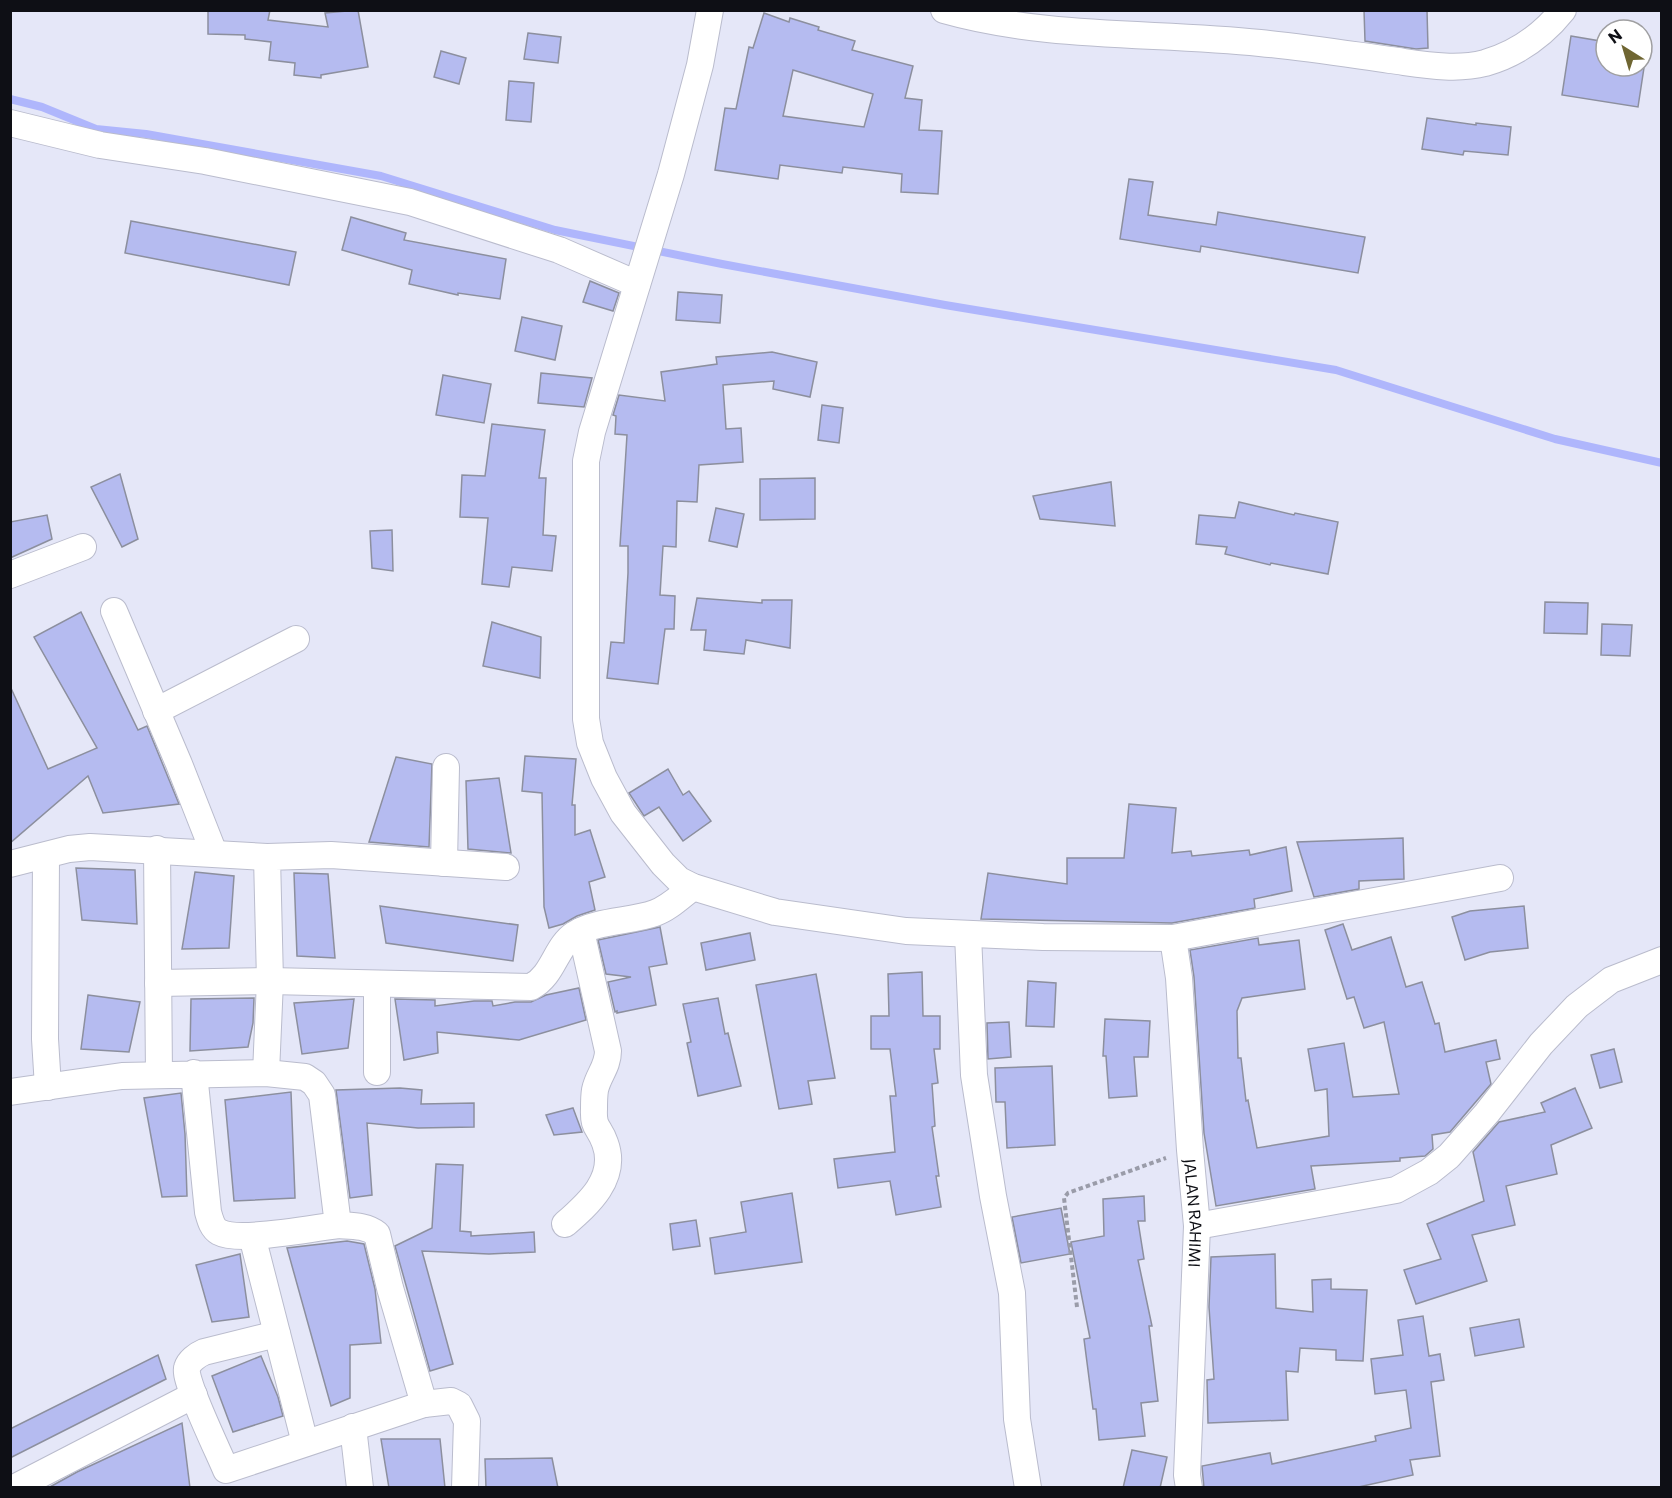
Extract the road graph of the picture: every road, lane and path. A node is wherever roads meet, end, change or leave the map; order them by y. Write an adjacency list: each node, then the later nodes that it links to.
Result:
1 (710, 10): 5 (street)
2 (944, 10): 3 (street)
3 (1563, 10)
4 (10, 123): 5 (street)
5 (639, 276): 20 (street)
6 (83, 547): 7 (street)
7 (10, 575)
8 (114, 611): 10 (street)
9 (296, 639): 10 (street)
10 (156, 711): 13 (street)
11 (446, 767): 16 (street)
12 (157, 849): 13 (street); 14 (street); 26 (street)
13 (214, 853): 15 (street)
14 (46, 856): 17 (street); 32 (street)
15 (267, 856): 16 (street); 25 (street)
16 (444, 863): 18 (street)
17 (10, 864)
18 (506, 867)
19 (1500, 878): 23 (street)
20 (693, 887): 21 (street); 22 (street)
21 (581, 931): 27 (street); 35 (street)
22 (969, 934): 23 (street); 49 (street)
23 (1173, 938): 34 (street, JALAN RAHIMI)
24 (1662, 960): 37 (street)
25 (270, 981): 26 (street); 27 (street); 30 (street)
26 (158, 983): 31 (street)
27 (377, 984): 28 (street)
28 (377, 1072)
29 (194, 1073): 30 (street); 31 (street); 38 (street)
30 (266, 1073): 36 (street)
31 (159, 1075): 32 (street)
32 (48, 1087): 33 (street)
33 (10, 1092)
34 (1190, 1150): 37 (street, JALAN RAHIMI); 39 (path)
35 (565, 1224)
36 (338, 1225): 38 (street); 42 (street)
37 (1197, 1226): 50 (street, JALAN RAHIMI)
38 (252, 1236): 40 (street)
39 (1077, 1307)
40 (277, 1334): 41 (street); 44 (street)
41 (194, 1395): 45 (street); 46 (street)
42 (424, 1404): 43 (street); 48 (street)
43 (353, 1427): 44 (street); 47 (street)
44 (305, 1443): 45 (street)
45 (227, 1479)
46 (14, 1488)
47 (360, 1488)
48 (465, 1488)
49 (1028, 1488)
50 (1189, 1488)

